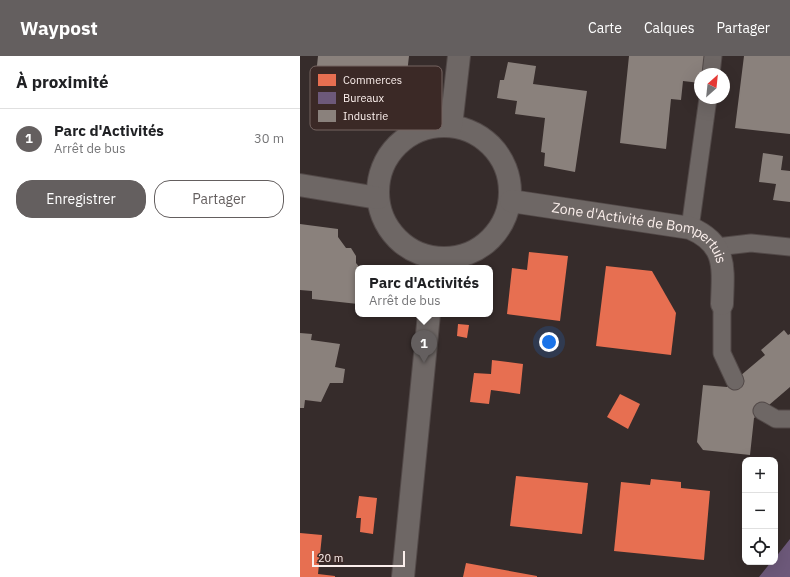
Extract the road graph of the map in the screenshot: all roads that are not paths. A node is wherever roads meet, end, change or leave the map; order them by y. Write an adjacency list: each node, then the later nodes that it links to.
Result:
1 (459, 56): 6 (street)
2 (713, 56): 3 (lane)
3 (712, 68)
4 (707, 104): 11 (lane)
5 (442, 126): 6 (street)
6 (451, 126): 10 (street)
7 (424, 130): 9 (street)
8 (300, 185): 9 (street)
9 (378, 198): 14 (street)
10 (511, 201): 11 (street, Zone d'Activité de Bompertuis); 14 (street)
11 (690, 228): 12 (street, Zone d'Activité de Bompertuis)
12 (717, 247): 13 (lane); 15 (street, Zone d'Activité de Bompertuis)
13 (790, 247)
14 (434, 263)
15 (722, 304): 17 (lane)
16 (429, 317): 20 (street)
17 (735, 381)
18 (762, 411): 19 (lane)
19 (790, 419)
20 (403, 577)

